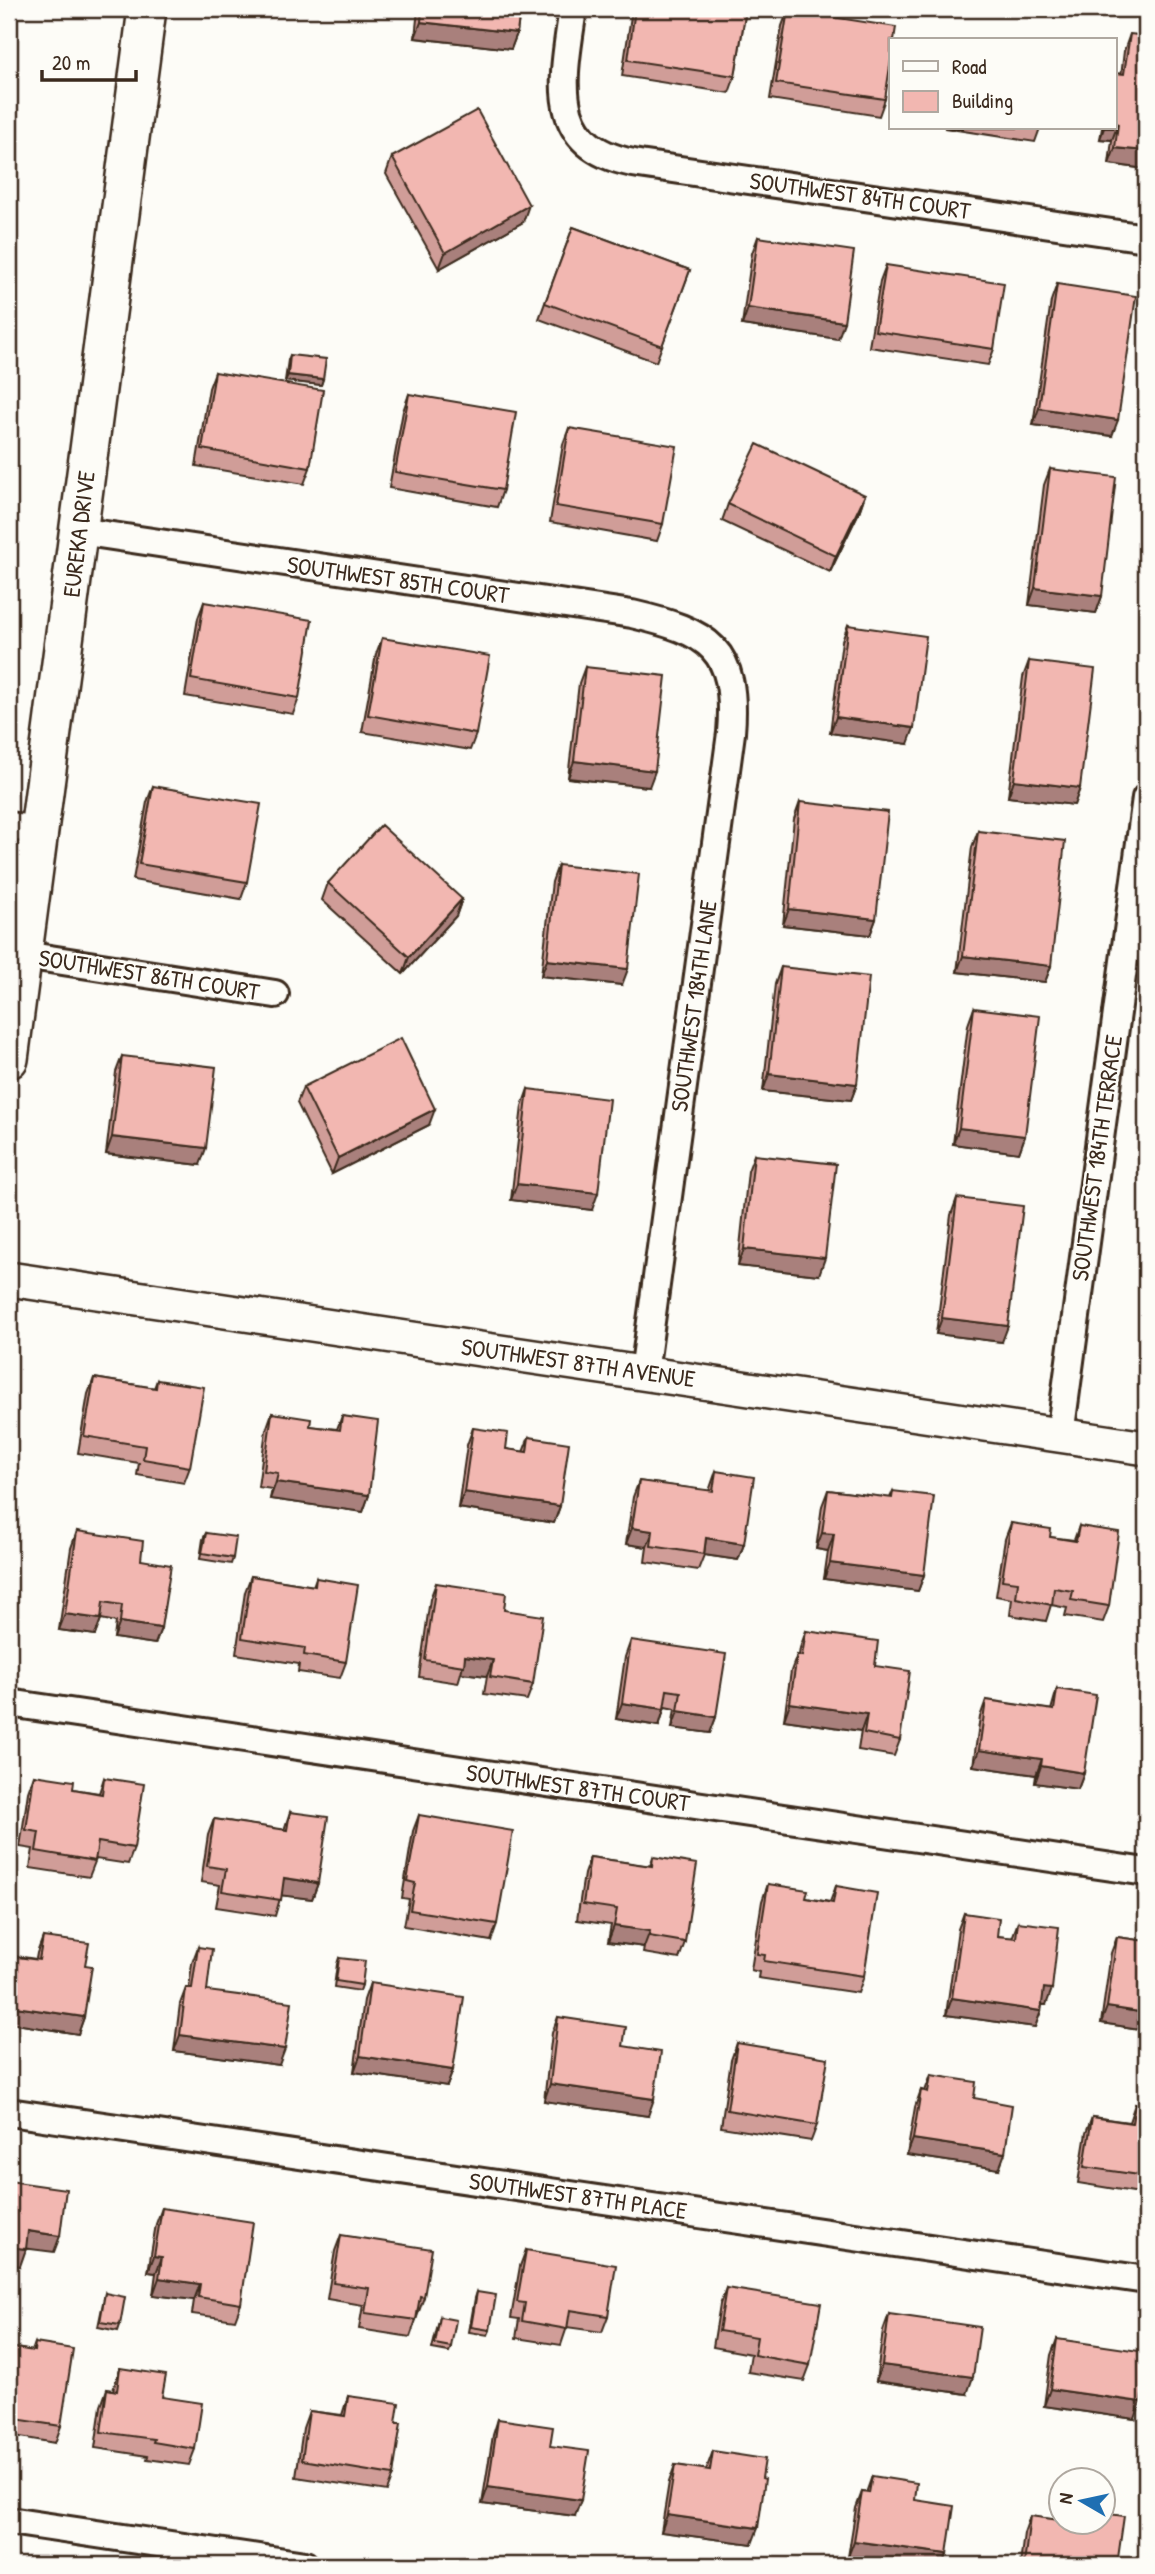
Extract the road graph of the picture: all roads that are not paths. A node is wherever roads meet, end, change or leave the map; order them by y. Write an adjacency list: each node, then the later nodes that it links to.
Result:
1 (147, 9): 4 (main road, EUREKA DRIVE)
2 (573, 9): 3 (street, SOUTHWEST 84TH COURT)
3 (1146, 238)
4 (79, 531): 5 (street, SOUTHWEST 85TH COURT); 7 (main road, EUREKA DRIVE)
5 (710, 644): 12 (street, SOUTHWEST 184TH LANE)
6 (1146, 799): 13 (street, SOUTHWEST 184TH TERRACE)
7 (24, 828): 8 (main road, EUREKA DRIVE)
8 (24, 955): 9 (street, SOUTHWEST 86TH COURT); 10 (main road, EUREKA DRIVE)
9 (275, 994)
10 (9, 1059)
11 (9, 1279): 12 (street, SOUTHWEST 87TH AVENUE)
12 (644, 1373): 13 (street, SOUTHWEST 87TH AVENUE)
13 (1060, 1435): 14 (street, SOUTHWEST 87TH AVENUE)
14 (1146, 1448)
15 (9, 1703): 16 (street, SOUTHWEST 87TH COURT)
16 (1146, 1872)
17 (9, 2112): 18 (street, SOUTHWEST 87TH PLACE)
18 (1146, 2280)
19 (9, 2521): 20 (street)
20 (305, 2565)

